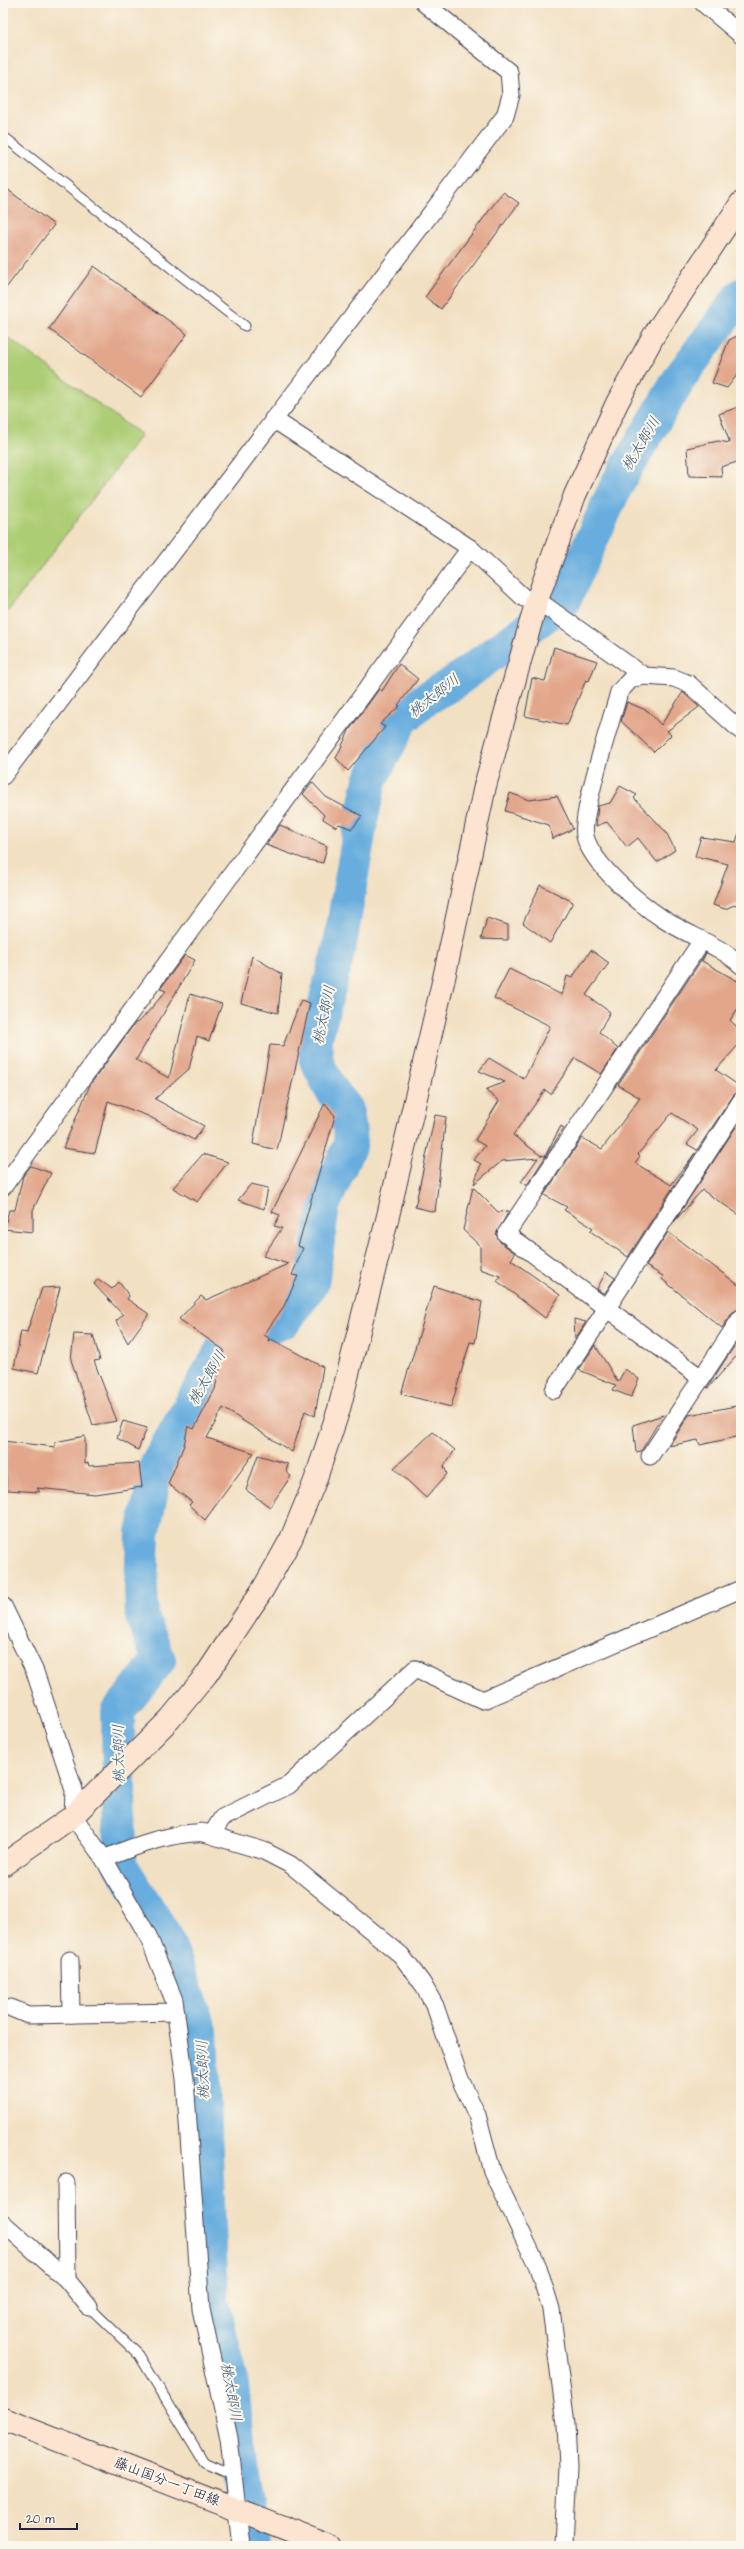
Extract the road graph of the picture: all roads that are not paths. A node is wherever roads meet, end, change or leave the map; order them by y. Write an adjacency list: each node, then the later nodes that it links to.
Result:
1 (424, 3): 7 (street)
2 (703, 3): 3 (street)
3 (741, 35)
4 (3, 136): 6 (lane)
5 (741, 203): 9 (street)
6 (245, 326)
7 (273, 419): 8 (street); 12 (street)
8 (470, 548): 9 (street); 16 (street)
9 (537, 600): 10 (street); 24 (street)
10 (644, 676): 11 (street); 13 (street)
11 (741, 731)
12 (3, 776)
13 (701, 942): 14 (street); 17 (street)
14 (741, 965)
15 (741, 1101): 17 (street)
16 (3, 1187)
17 (607, 1309): 19 (street); 20 (street)
18 (741, 1318): 19 (street)
19 (701, 1378): 21 (street)
20 (554, 1390)
21 (650, 1456)
22 (741, 1589): 25 (street)
23 (3, 1606): 24 (street)
24 (72, 1816): 26 (street); 27 (street)
25 (201, 1832): 26 (street); 41 (street)
26 (104, 1859): 30 (street)
27 (3, 1865)
28 (70, 1960): 31 (street)
29 (11, 2008): 31 (street)
30 (176, 2012): 31 (street); 37 (street)
31 (70, 2014)
32 (66, 2183): 34 (street)
33 (3, 2223): 34 (street)
34 (67, 2280): 35 (street)
35 (89, 2307): 37 (lane)
36 (3, 2419): 38 (street, 藤山国分一丁田線)
37 (233, 2475): 38 (street)
38 (238, 2510): 39 (street, 藤山国分一丁田線); 40 (street)
39 (321, 2542)
40 (241, 2546)
41 (564, 2546)

